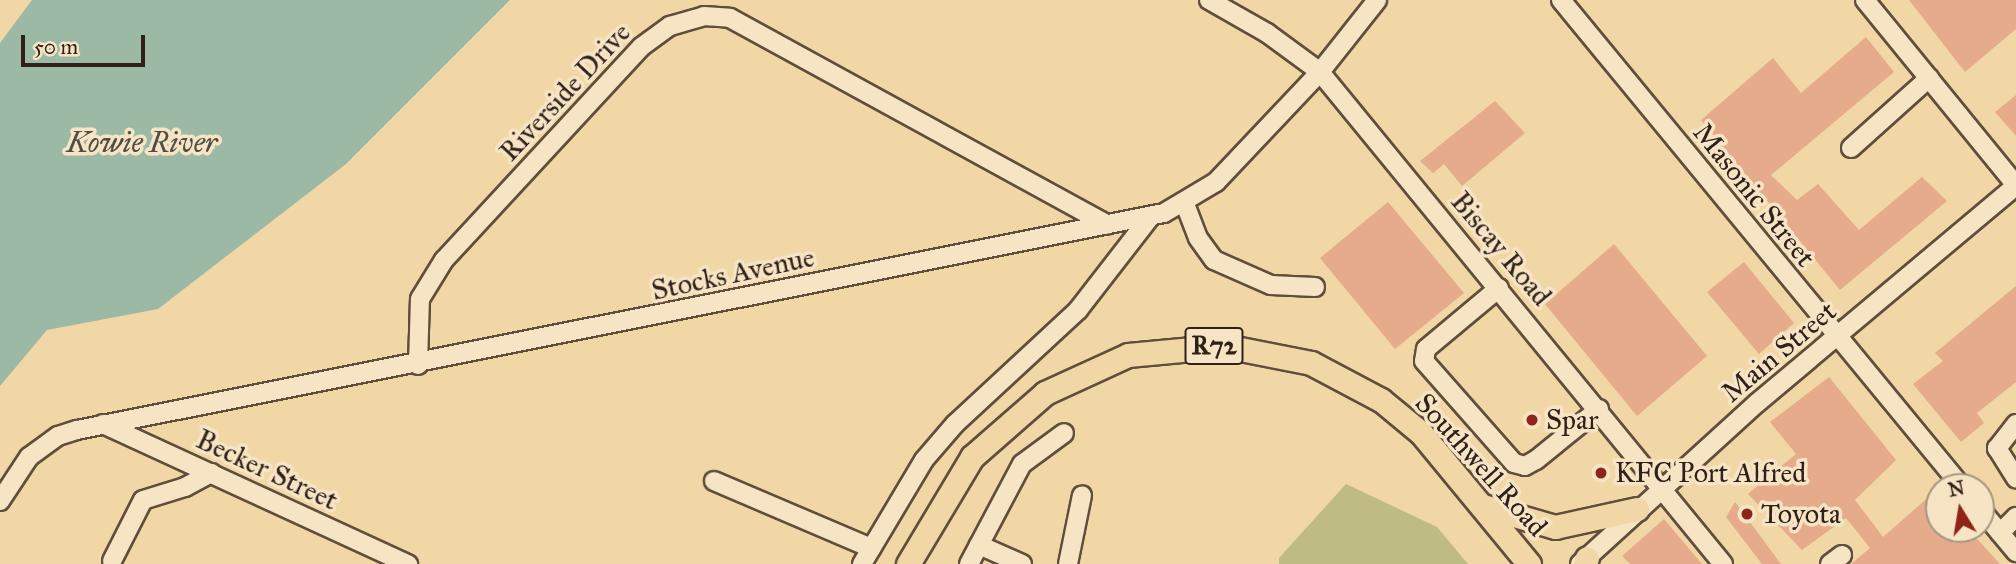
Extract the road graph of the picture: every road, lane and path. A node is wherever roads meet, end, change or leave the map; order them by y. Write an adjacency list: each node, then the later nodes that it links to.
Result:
1 (1209, 0): 5 (street, Biscay Road)
2 (1377, 0): 5 (street, Stocks Avenue)
3 (1561, 0): 14 (street, Masonic Street)
4 (1873, 3): 6 (street)
5 (1320, 72): 9 (street, Stocks Avenue); 13 (street, Biscay Road)
6 (1929, 78): 7 (street); 8 (street)
7 (1851, 148)
8 (2016, 185): 14 (street, Main Street)
9 (1185, 204): 10 (street, Stocks Avenue); 12 (street)
10 (1151, 216): 11 (street, Stocks Avenue); 33 (street)
11 (1107, 224): 15 (street, Stocks Avenue); 15 (street, Riverside Drive)
12 (1315, 287)
13 (1499, 288): 16 (street, Biscay Road); 16 (street)
14 (1837, 339): 21 (street, Masonic Street); 24 (street, Main Street)
15 (418, 365): 17 (street, Stocks Avenue)
16 (1599, 409): 24 (street, Biscay Road)
17 (103, 424): 20 (street, Becker Street); 26 (street, Stocks Avenue)
18 (2016, 424): 22 (street)
19 (1064, 433): 32 (street)
20 (211, 473): 35 (street); 37 (street, Becker Street)
21 (1950, 473)
22 (2016, 478)
23 (714, 481): 33 (street)
24 (1663, 486): 28 (street, Main Street); 44 (street, Biscay Road)
25 (1082, 495): 42 (street)
26 (0, 501)
27 (1483, 506): 28 (main road); 39 (main road, Southwell Road / R72); 43 (main road, Southwell Road / R72)
28 (1637, 509): 36 (street, Main Street)
29 (2016, 517): 31 (street)
30 (1995, 527): 31 (street)
31 (2000, 533): 34 (street)
32 (979, 545): 40 (street); 41 (street)
33 (871, 548): 38 (street)
34 (2016, 552)
35 (112, 561)
36 (1584, 562)
37 (408, 564)
38 (862, 564)
39 (908, 564)
40 (969, 564)
41 (1022, 564)
42 (1068, 564)
43 (1530, 564)
44 (1723, 564)

